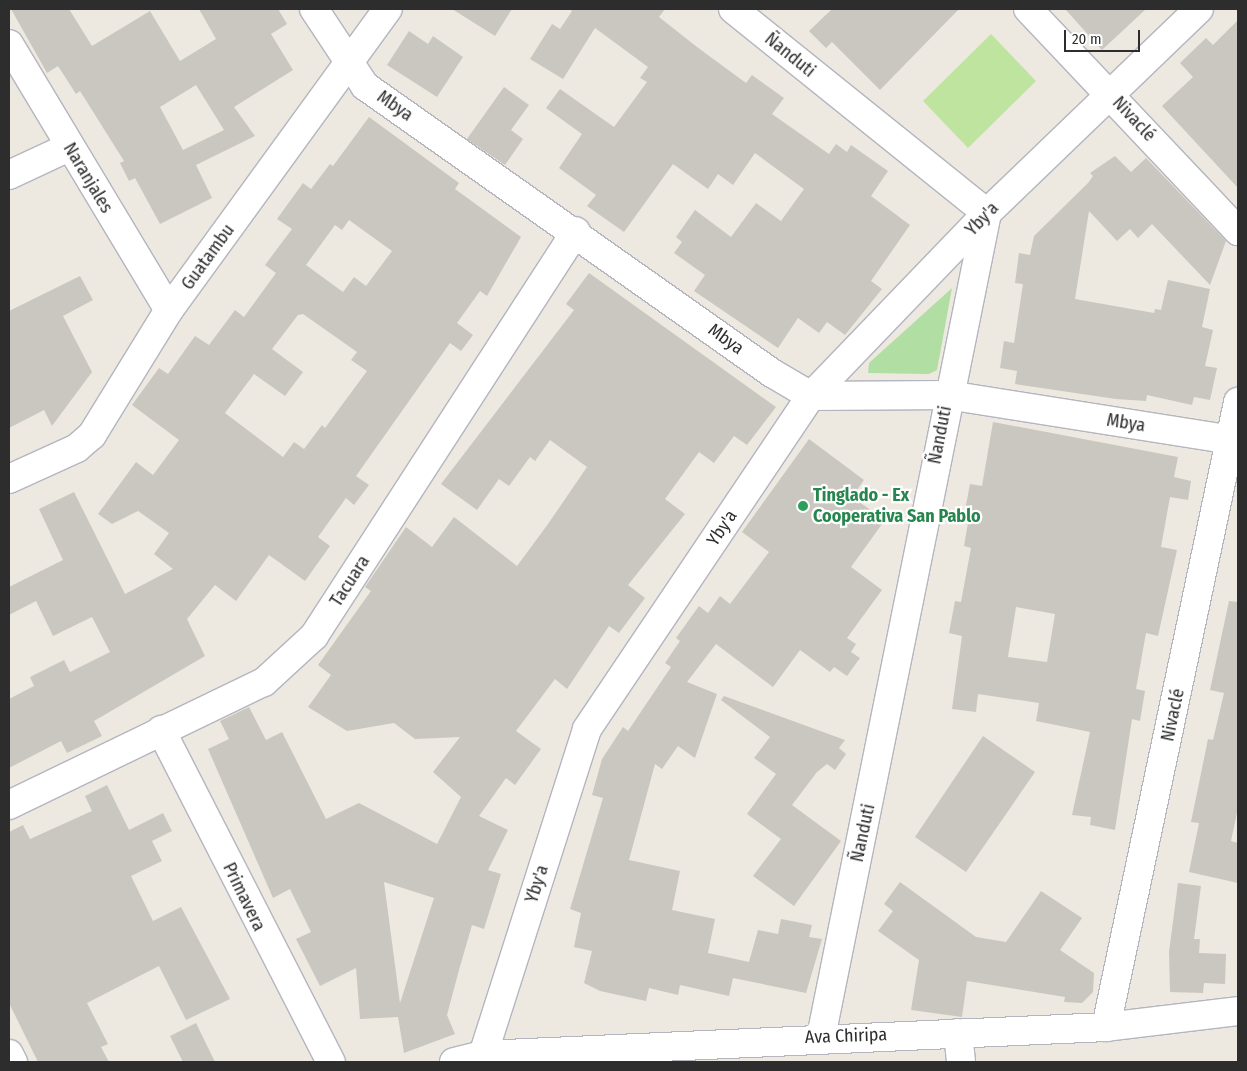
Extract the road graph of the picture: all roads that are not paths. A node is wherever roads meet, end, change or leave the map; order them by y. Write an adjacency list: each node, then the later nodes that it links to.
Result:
1 (314, 9): 7 (street, Mbya)
2 (388, 9): 7 (street, Guatambu)
3 (733, 9): 11 (street, Ñanduti)
4 (1028, 9): 8 (street, Nivaclé)
5 (1199, 9): 8 (street, Yby'a)
6 (9, 44): 9 (street, Naranjales)
7 (349, 65): 12 (street, Mbya); 14 (street, Guatambu)
8 (1109, 93): 11 (street, Yby'a); 13 (street, Nivaclé)
9 (69, 147): 10 (street); 14 (street, Naranjales)
10 (9, 175)
11 (987, 213): 15 (street, Ñanduti); 16 (street, Yby'a)
12 (576, 231): 16 (street, Mbya); 20 (street, Tacuara)
13 (1238, 231)
14 (169, 310): 19 (street, Guatambu)
15 (948, 395): 16 (street, Mbya); 18 (street, Mbya); 25 (street, Ñanduti)
16 (812, 396): 27 (street, Yby'a)
17 (1238, 402): 18 (street, Nivaclé)
18 (1235, 440): 23 (street, Nivaclé)
19 (9, 479)
20 (161, 730): 21 (street, Tacuara); 29 (street, Primavera)
21 (9, 805)
22 (1238, 1011): 23 (street, Ava Chiripa)
23 (1106, 1027): 24 (street, Ava Chiripa)
24 (958, 1033): 25 (street, Ava Chiripa); 31 (street)
25 (821, 1036): 27 (street, Ava Chiripa)
26 (9, 1054): 28 (street)
27 (483, 1055): 30 (street, Ava Chiripa)
28 (13, 1062)
29 (331, 1062)
30 (454, 1062)
31 (961, 1062)

